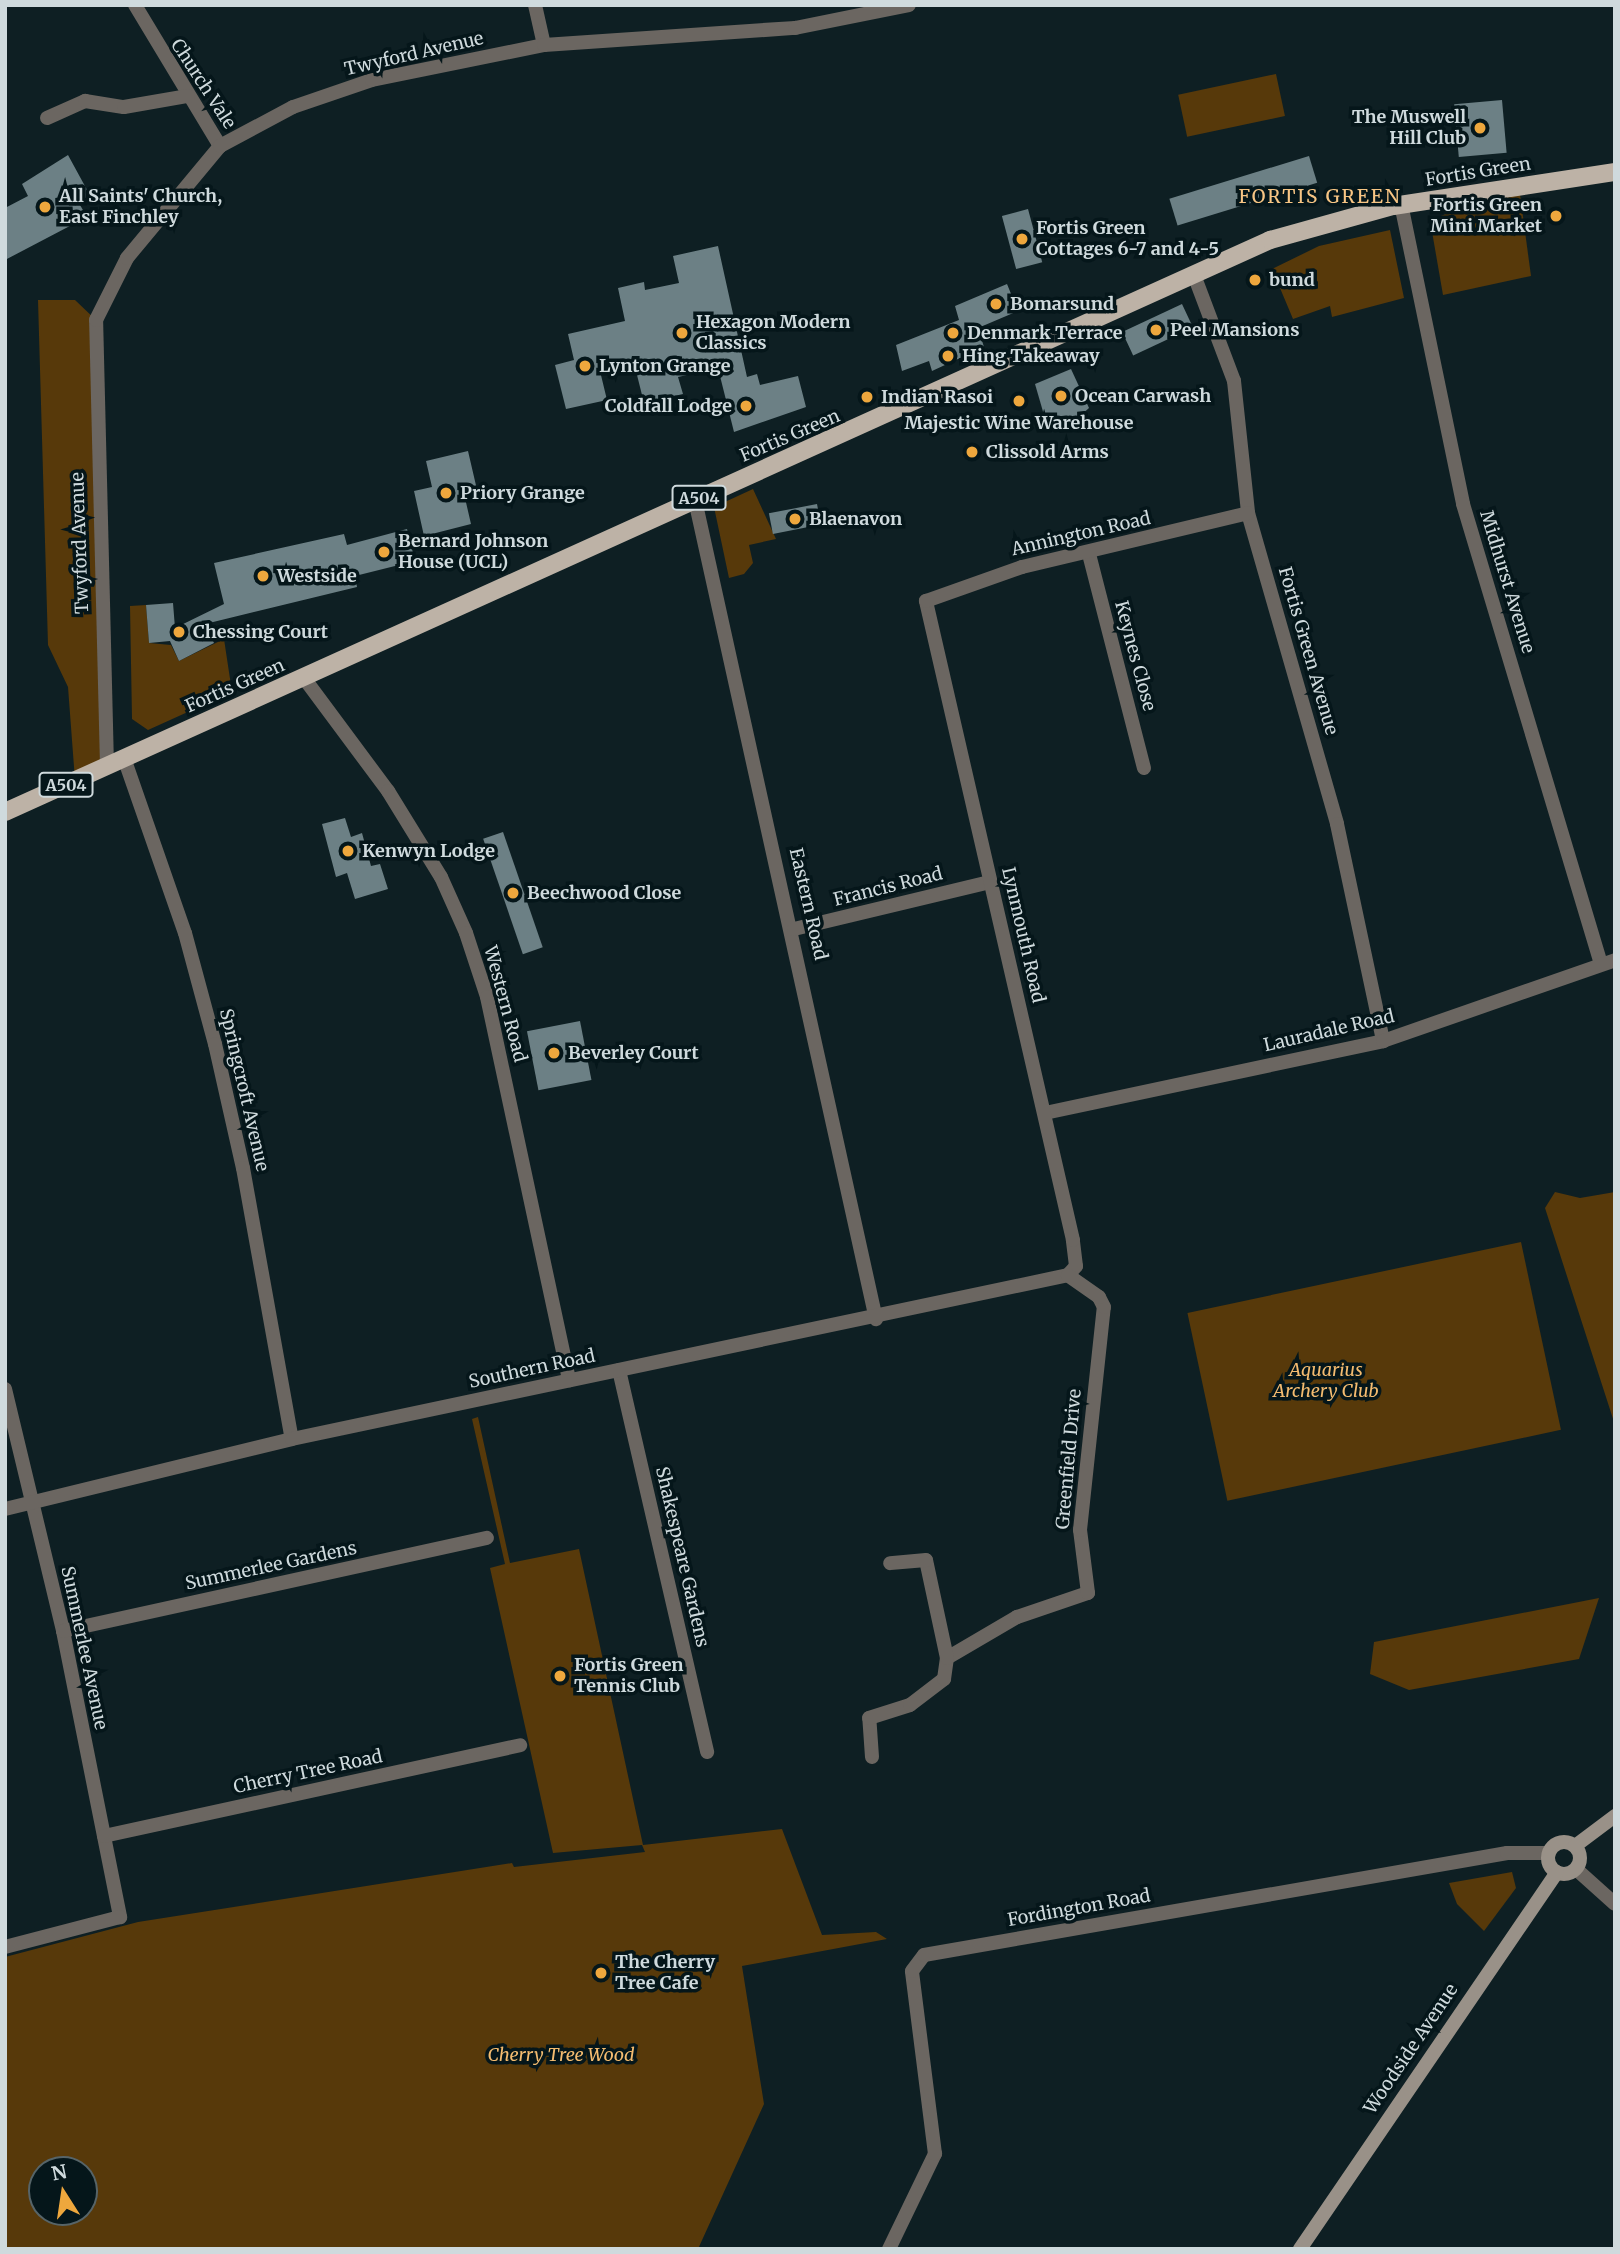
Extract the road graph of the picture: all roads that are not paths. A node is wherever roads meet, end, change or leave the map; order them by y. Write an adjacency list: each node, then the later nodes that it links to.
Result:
1 (135, 5): 5 (street, Church Vale)
2 (535, 5): 4 (street)
3 (909, 5): 4 (street, Twyford Avenue)
4 (544, 45): 7 (street, Twyford Avenue)
5 (188, 96): 6 (street); 7 (street, Church Vale)
6 (47, 118)
7 (220, 146): 17 (street, Twyford Avenue)
8 (1615, 172): 9 (main road, Fortis Green / A504)
9 (1401, 204): 10 (main road, Fortis Green / A504); 22 (street, Midhurst Avenue)
10 (1194, 275): 11 (main road, Fortis Green / A504); 12 (street, Fortis Green Avenue)
11 (695, 500): 15 (main road, Fortis Green / A504); 21 (street, Eastern Road)
12 (1248, 513): 13 (street, Annington Road); 23 (street, Fortis Green Avenue)
13 (1089, 554): 14 (street, Annington Road); 18 (street, Keynes Close)
14 (926, 601): 20 (street, Lynmouth Road)
15 (304, 678): 16 (main road, Fortis Green / A504); 28 (street, Western Road)
16 (124, 758): 17 (main road, Fortis Green / A504); 30 (street, Springcroft Avenue)
17 (107, 766): 19 (main road, Fortis Green / A504)
18 (1144, 768)
19 (5, 812)
20 (990, 882): 21 (street, Francis Road); 24 (street, Lynmouth Road)
21 (794, 929): 26 (street, Eastern Road)
22 (1608, 962): 23 (street, Lauradale Road)
23 (1383, 1041): 24 (street, Lauradale Road)
24 (1045, 1113): 25 (street, Lynmouth Road)
25 (1068, 1275): 26 (street, Southern Road); 36 (street, Greenfield Drive)
26 (876, 1319): 27 (street, Southern Road)
27 (619, 1370): 28 (street, Southern Road); 38 (street, Shakespeare Gardens)
28 (569, 1380): 30 (street, Southern Road)
29 (5, 1389): 31 (street, Summerlee Avenue)
30 (292, 1439): 31 (street, Southern Road)
31 (32, 1502): 32 (street, Southern Road); 35 (street, Summerlee Avenue)
32 (5, 1509)
33 (487, 1538): 35 (street, Summerlee Gardens)
34 (890, 1563): 36 (street)
35 (62, 1631): 41 (street, Summerlee Avenue)
36 (947, 1658): 39 (street)
37 (520, 1745): 41 (street, Cherry Tree Road)
38 (707, 1752)
39 (872, 1757)
40 (1615, 1816): 42 (street)
41 (104, 1836): 47 (street, Summerlee Avenue)
42 (1575, 1846): 43 (street); 44 (street)
43 (1549, 1853): 45 (street); 48 (street, Fordington Road)
44 (1576, 1869): 45 (street); 46 (street)
45 (1557, 1872): 49 (street, Woodside Avenue)
46 (1615, 1904)
47 (5, 1947)
48 (889, 2249)
49 (1300, 2249)

